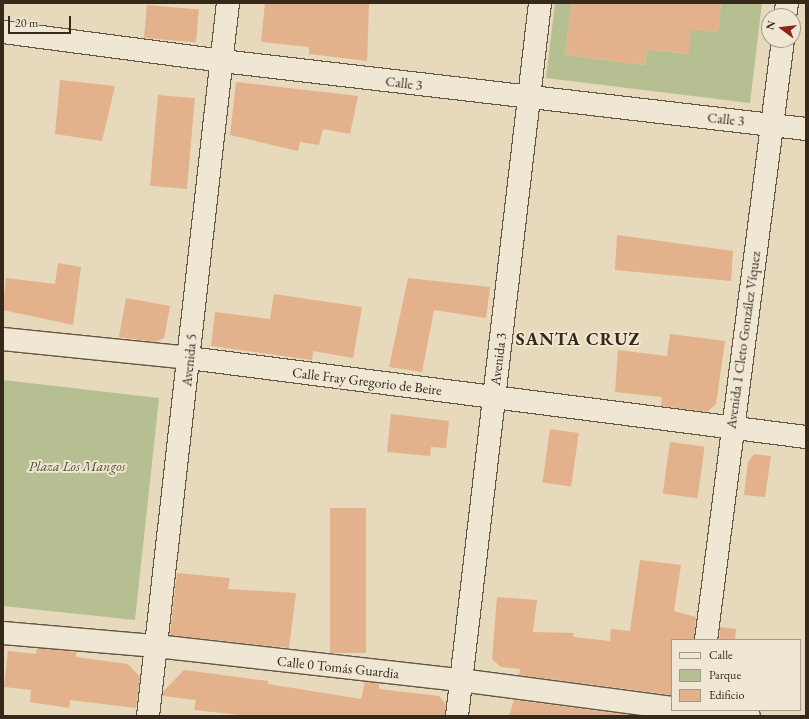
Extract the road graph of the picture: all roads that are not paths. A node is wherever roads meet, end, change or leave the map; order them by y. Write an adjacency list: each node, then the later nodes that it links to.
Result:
1 (228, 3): 5 (street, Avenida 5)
2 (540, 3): 6 (street, Avenida 3)
3 (3, 32): 5 (street, Calle 3)
4 (781, 48): 7 (street, Avenida 1 Cleto González Víquez)
5 (222, 61): 6 (street, Calle 3); 10 (street, Avenida 5)
6 (528, 97): 7 (street, Calle 3); 11 (street, Avenida 3)
7 (773, 125): 8 (street, Calle 3); 12 (street, Avenida 1 Cleto González Víquez)
8 (806, 129)
9 (3, 339): 10 (street, Calle Fray Gregorio de Beire)
10 (189, 358): 11 (street, Calle Fray Gregorio de Beire); 16 (street, Avenida 5)
11 (493, 398): 12 (street, Calle Fray Gregorio de Beire); 17 (street, Avenida 3)
12 (731, 428): 13 (street, Calle Fray Gregorio de Beire); 15 (street, Avenida 1 Cleto González Víquez)
13 (806, 437)
14 (3, 633): 16 (street, Calle 0 Tomás Guardia)
15 (706, 639)
16 (156, 646): 17 (street, Calle 0 Tomás Guardia); 20 (street, Avenida 5)
17 (460, 680): 18 (street, Calle 0 Tomás Guardia); 21 (street, Avenida 3)
18 (671, 708)
19 (695, 712): 22 (street)
20 (148, 716)
21 (457, 716)
22 (750, 716)

